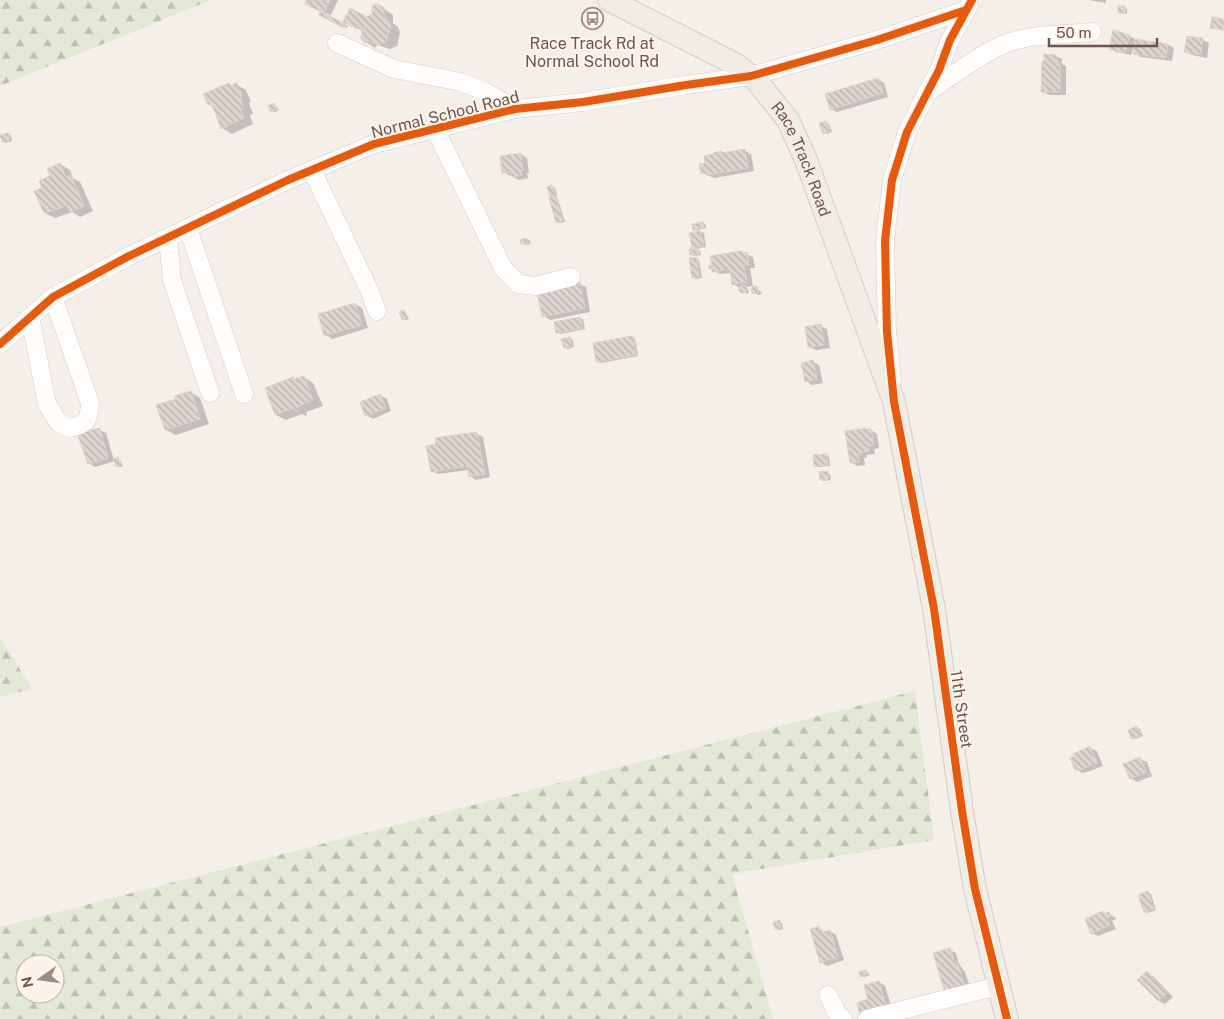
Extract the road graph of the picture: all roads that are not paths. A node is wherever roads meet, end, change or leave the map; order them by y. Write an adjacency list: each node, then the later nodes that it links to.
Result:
1 (609, 0): 5 (main road, Race Track Road)
2 (966, 9): 5 (street, Normal School Road); 6 (street)
3 (1092, 32): 6 (street)
4 (337, 43): 7 (street)
5 (751, 76): 7 (street, Normal School Road); 19 (main road, Race Track Road)
6 (925, 94): 19 (street)
7 (514, 109): 8 (street, Normal School Road)
8 (435, 129): 9 (street, Normal School Road); 12 (street)
9 (312, 170): 10 (street, Normal School Road); 14 (street)
10 (188, 228): 11 (street, Normal School Road); 18 (street)
11 (168, 238): 13 (street, Normal School Road); 17 (street)
12 (571, 277)
13 (53, 297): 15 (street, Normal School Road); 15 (street)
14 (377, 311)
15 (30, 317): 16 (street, Normal School Road)
16 (0, 344)
17 (210, 393)
18 (244, 394)
19 (894, 402): 20 (main road, 11th Street)
20 (998, 986): 23 (street); 24 (main road, 11th Street)
21 (828, 995): 22 (street)
22 (843, 1019)
23 (867, 1019)
24 (1007, 1019)

